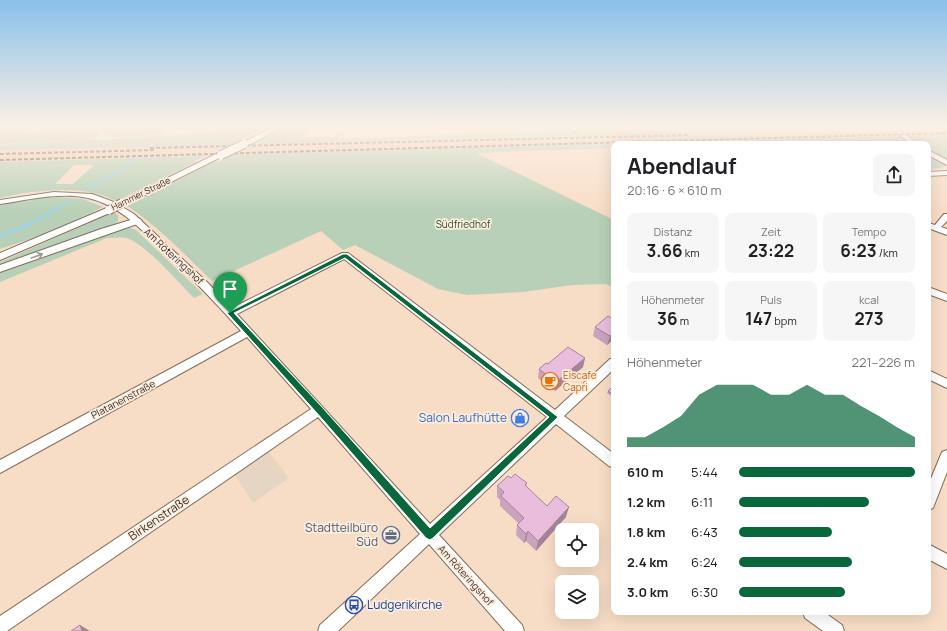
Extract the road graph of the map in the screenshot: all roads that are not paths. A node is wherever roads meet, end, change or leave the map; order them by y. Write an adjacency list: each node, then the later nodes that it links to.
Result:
1 (220, 155): 11 (main road, Hammer Straße, bridge)
2 (934, 155): 3 (street)
3 (947, 163)
4 (947, 173): 5 (street)
5 (931, 174)
6 (0, 202): 8 (street, Am Röteringshof)
7 (947, 216): 9 (street)
8 (137, 221): 14 (main road, one-way to 8); 17 (street, Am Röteringshof)
9 (932, 226): 10 (street)
10 (947, 232)
11 (46, 238): 12 (main road); 13 (main road, Hammer Straße)
12 (0, 251)
13 (0, 257)
14 (0, 269)
15 (931, 291): 16 (street)
16 (947, 298)
17 (230, 313): 18 (street, Am Röteringshof); 23 (street)
18 (248, 332): 22 (street, Am Röteringshof); 26 (street, Platanenstraße)
19 (611, 365): 23 (street)
20 (931, 376): 21 (street)
21 (947, 384)
22 (319, 410): 28 (street, Am Röteringshof); 32 (street, Birkenstraße)
23 (554, 417): 25 (street); 28 (street)
24 (947, 456): 27 (street)
25 (611, 460)
26 (0, 467)
27 (931, 496)
28 (430, 535): 33 (street); 34 (street, Am Röteringshof)
29 (931, 553): 30 (street)
30 (947, 562)
31 (815, 615): 35 (street)
32 (0, 626)
33 (326, 631)
34 (516, 631)
35 (836, 631)

